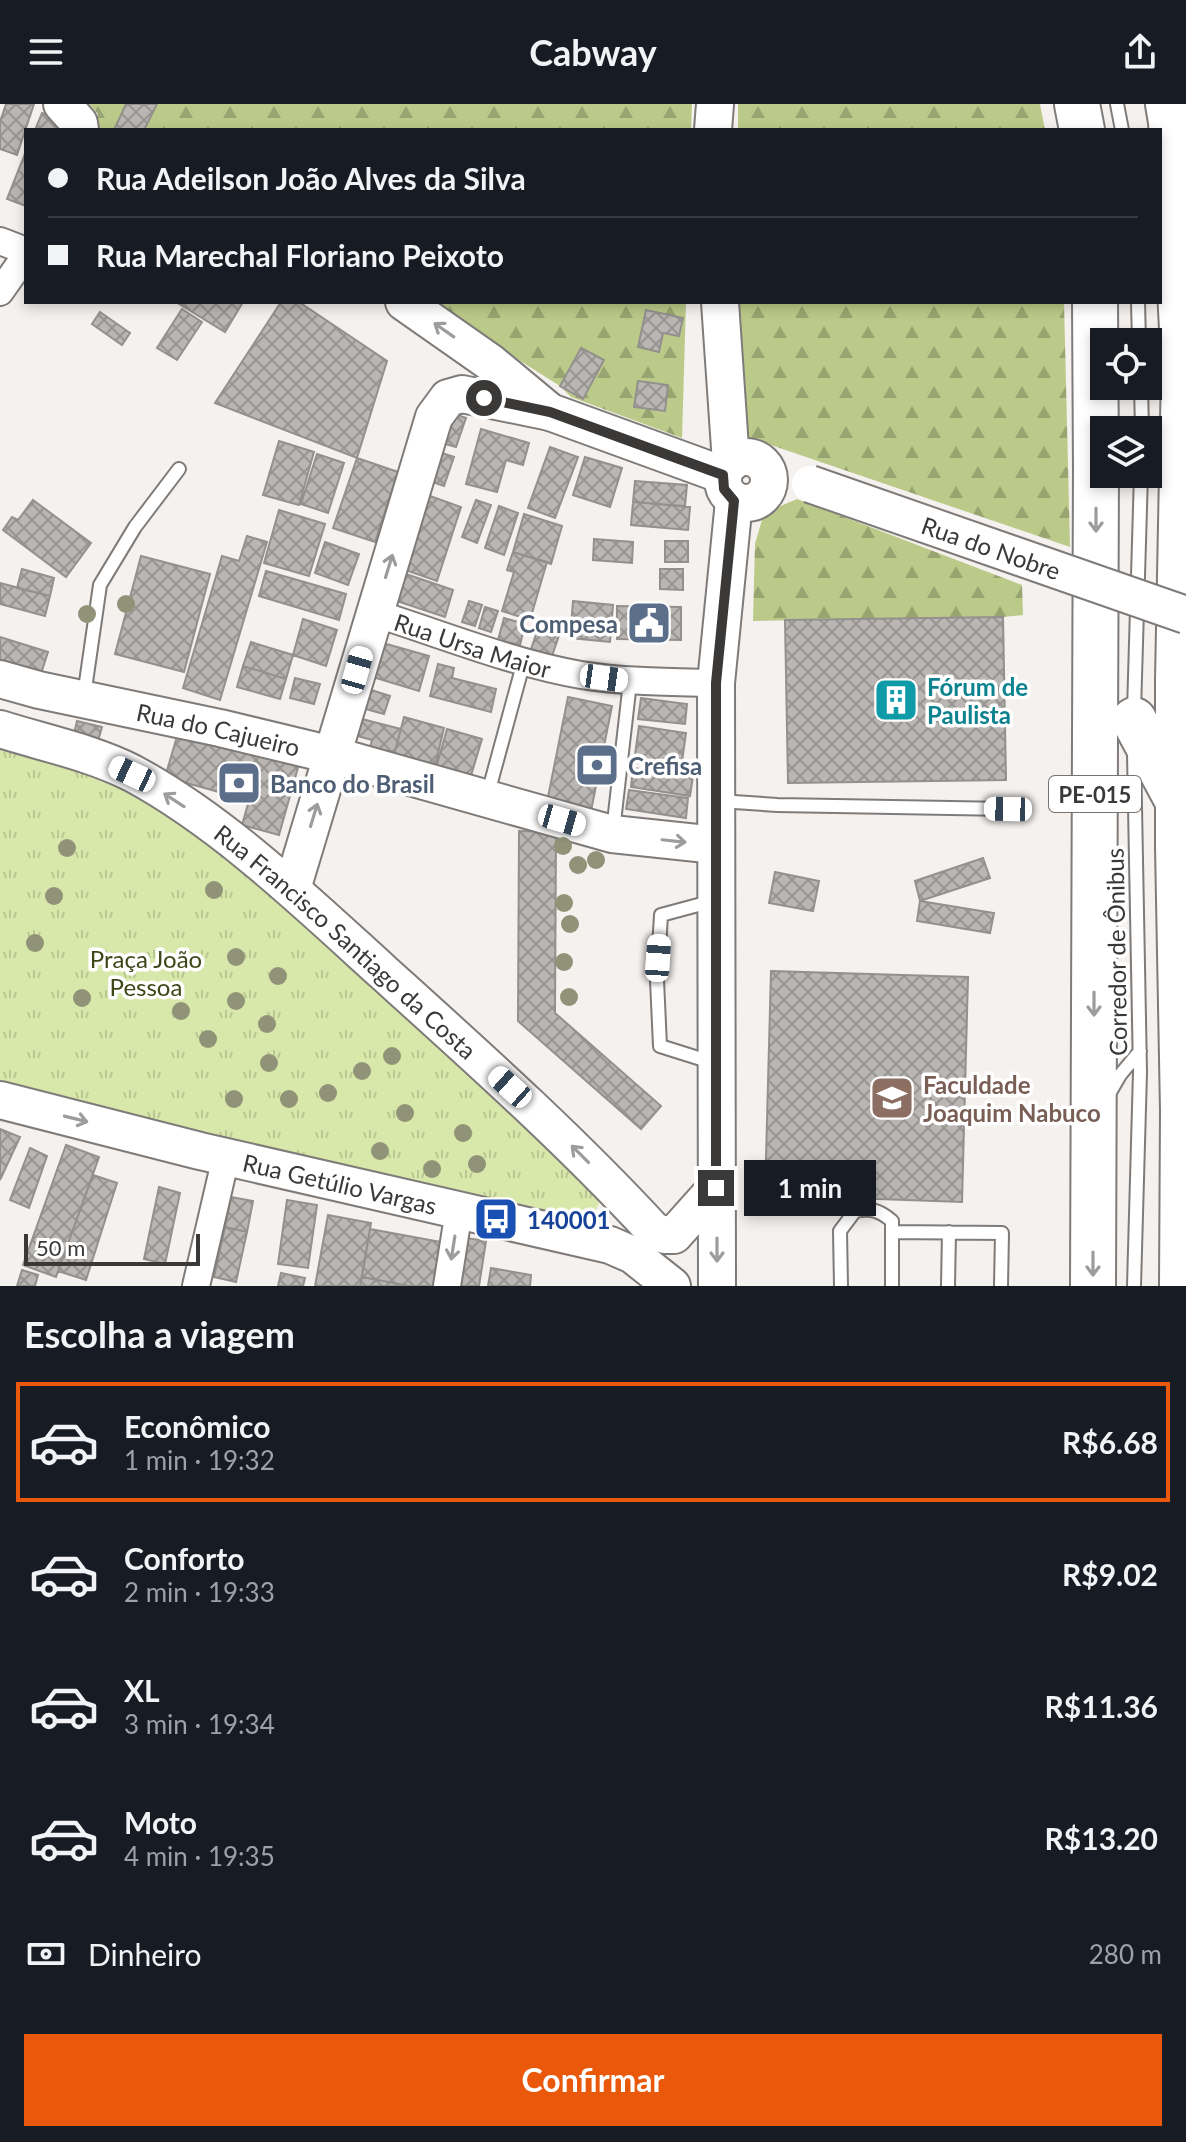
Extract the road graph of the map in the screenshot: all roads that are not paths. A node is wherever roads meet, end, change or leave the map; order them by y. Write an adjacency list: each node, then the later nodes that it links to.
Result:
1 (62, 104): 5 (main road)
2 (1077, 104): 6 (highway)
3 (1117, 104): 7 (lane)
4 (1169, 113): 36 (highway)
5 (80, 128)
6 (1107, 128)
7 (1108, 128)
8 (0, 241): 9 (street)
9 (24, 252)
10 (24, 256): 11 (street)
11 (0, 292)
12 (407, 304): 17 (main road, one-way to 12)
13 (720, 304): 21 (main road)
14 (1095, 304): 46 (highway, PE-015, one-way to 46)
15 (1138, 304): 16 (lane)
16 (1139, 328)
17 (491, 363): 18 (main road); 19 (main road)
18 (484, 398): 19 (main road); 23 (main road, one-way to 18)
19 (550, 412): 21 (main road, Rua do Nobre)
20 (179, 469): 30 (lane)
21 (742, 479): 24 (main road, Rua do Nobre, bridge); 28 (main road)
22 (1141, 488): 31 (lane, Corredor de Ônibus)
23 (374, 613): 25 (street, Rua Ursa Maior); 33 (main road)
24 (1186, 615)
25 (524, 661): 27 (street, Rua Ursa Maior); 34 (lane)
26 (0, 679): 29 (main road, Rua do Cajueiro)
27 (630, 682): 28 (street, Rua Ursa Maior); 38 (lane)
28 (716, 683): 35 (main road)
29 (39, 690): 30 (main road, Rua do Cajueiro); 32 (main road)
30 (84, 699): 33 (main road, Rua do Cajueiro)
31 (1134, 720): 36 (highway); 42 (lane, Corredor de Ônibus)
32 (13, 733): 40 (main road, Rua Francisco Santiago da Costa, one-way to 32)
33 (332, 755): 34 (main road, Rua do Cajueiro); 40 (main road, one-way to 33)
34 (486, 798): 38 (main road, Rua do Cajueiro)
35 (716, 801): 37 (lane); 39 (main road)
36 (1178, 801): 45 (highway)
37 (1008, 809)
38 (612, 834): 39 (main road, Rua do Cajueiro, one-way to 39)
39 (716, 845): 41 (main road)
40 (292, 889): 49 (main road, Rua Francisco Santiago da Costa, one-way to 40)
41 (716, 900): 43 (main road); 43 (lane)
42 (1140, 1051): 46 (lane); 63 (lane, Corredor de Ônibus)
43 (716, 1063): 48 (main road)
44 (0, 1100): 47 (main road, Rua Getúlio Vargas, one-way to 47)
45 (1184, 1114): 64 (highway)
46 (1093, 1119): 62 (highway, PE-015, one-way to 62)
47 (226, 1157): 50 (main road, Rua Getúlio Vargas); 54 (street)
48 (716, 1188): 49 (main road, Rua Francisco Santiago da Costa); 57 (main road, one-way to 57)
49 (616, 1189): 53 (main road)
50 (459, 1210): 53 (main road, Rua Getúlio Vargas); 55 (street, one-way to 55)
51 (892, 1232): 52 (lane); 58 (lane); 59 (lane)
52 (949, 1232): 60 (lane); 61 (lane)
53 (599, 1243): 56 (main road, Rua Getúlio Vargas)
54 (196, 1286)
55 (447, 1286)
56 (672, 1286)
57 (717, 1286)
58 (841, 1286)
59 (892, 1286)
60 (948, 1286)
61 (1001, 1286)
62 (1093, 1286)
63 (1134, 1286)
64 (1182, 1286)

